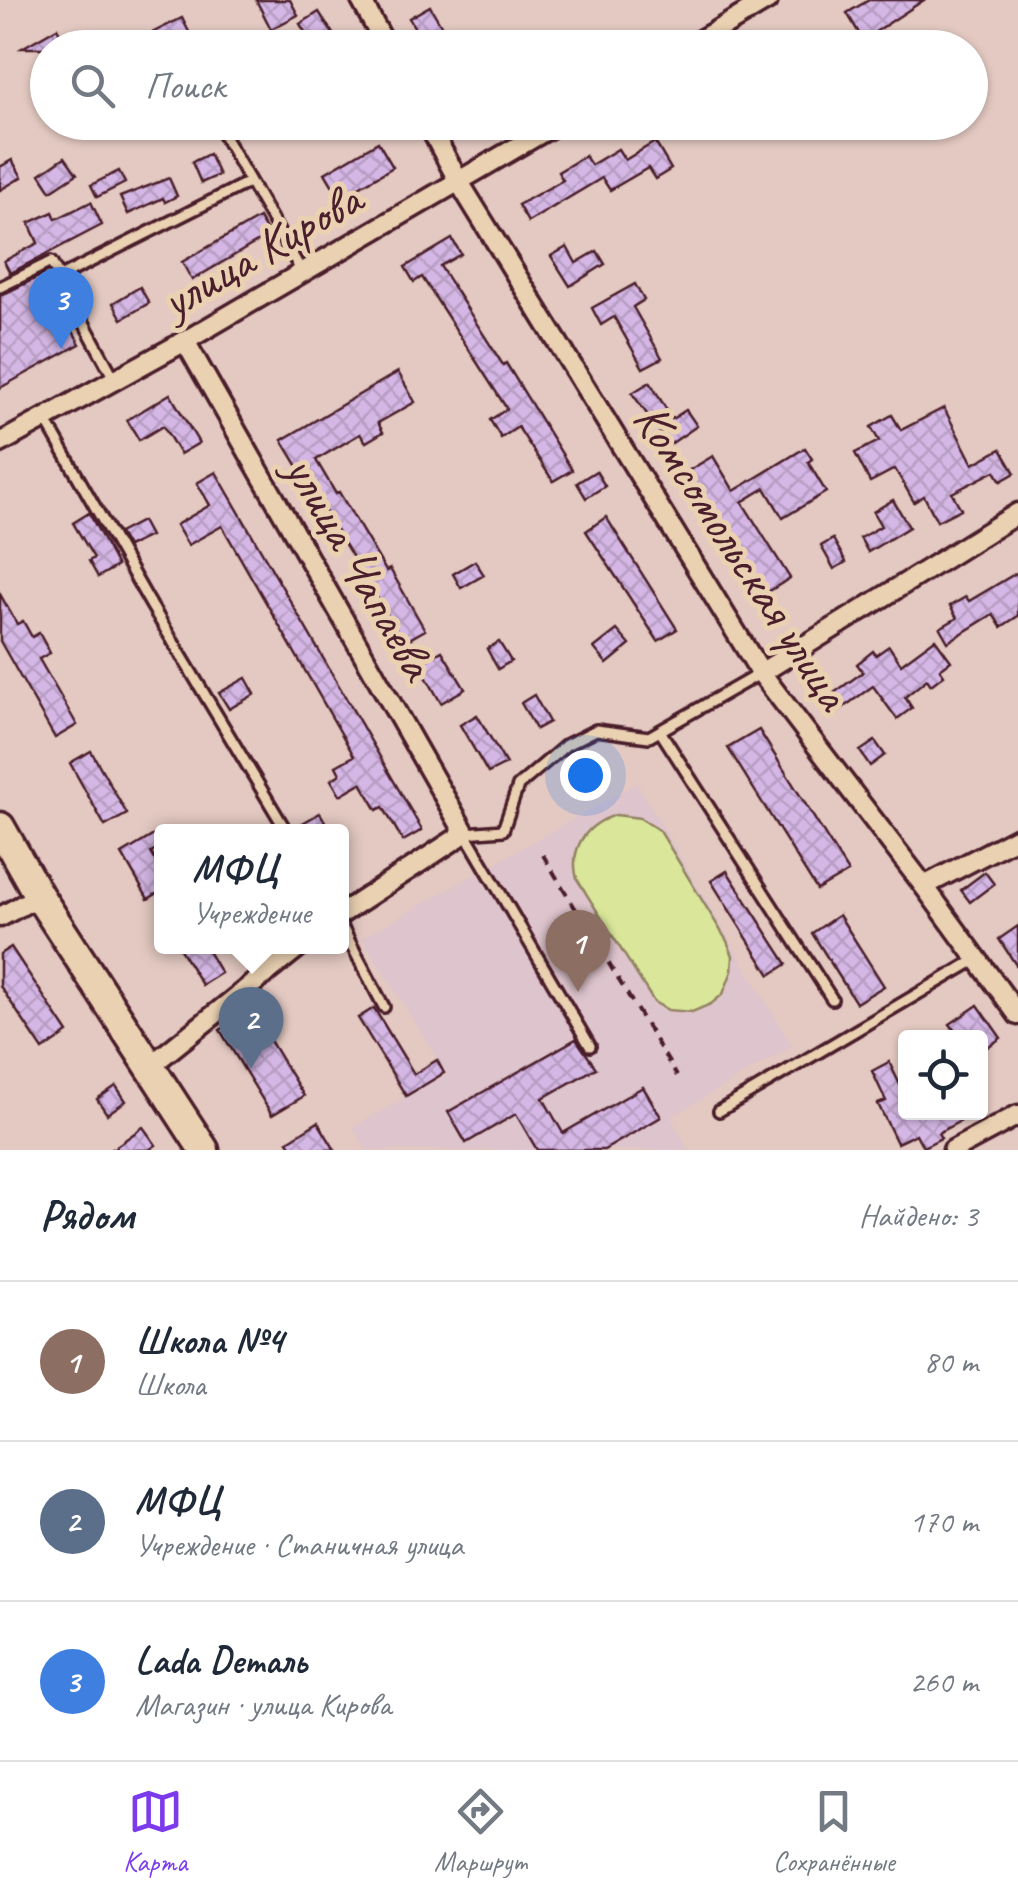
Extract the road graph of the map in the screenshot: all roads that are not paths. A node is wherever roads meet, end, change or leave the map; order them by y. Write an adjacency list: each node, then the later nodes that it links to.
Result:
1 (361, 0): 3 (street)
2 (768, 0): 4 (street)
3 (377, 30)
4 (718, 30)
5 (226, 140): 8 (lane)
6 (436, 140): 9 (street, Комсомольская улица)
7 (529, 140): 9 (street, улица Кирова)
8 (250, 182): 10 (lane); 11 (lane)
9 (458, 182): 10 (street, улица Кирова); 18 (street, Комсомольская улица)
10 (302, 272): 13 (street, улица Кирова)
11 (60, 277): 12 (lane); 14 (lane)
12 (0, 286)
13 (185, 341): 14 (street, улица Кирова); 22 (street, улица Чапаева)
14 (115, 380): 15 (street, улица Кирова)
15 (45, 419): 16 (street, улица Кирова); 20 (lane)
16 (0, 443)
17 (1018, 512): 18 (street)
18 (761, 672): 19 (lane); 24 (street, Комсомольская улица)
19 (660, 730): 22 (lane); 31 (lane)
20 (282, 824)
21 (0, 827): 25 (main road)
22 (465, 833): 26 (street); 34 (lane)
23 (1018, 837): 24 (street)
24 (924, 886): 30 (street, Комсомольская улица)
25 (39, 896): 27 (street); 35 (main road)
26 (349, 909)
27 (0, 917)
28 (349, 939): 32 (lane)
29 (290, 954): 35 (street)
30 (978, 959): 33 (street, Комсомольская улица); 36 (lane)
31 (832, 999)
32 (384, 1007)
33 (1018, 1015)
34 (590, 1046)
35 (149, 1068): 38 (main road)
36 (719, 1111)
37 (1018, 1116): 39 (street)
38 (204, 1150)
39 (953, 1150)

